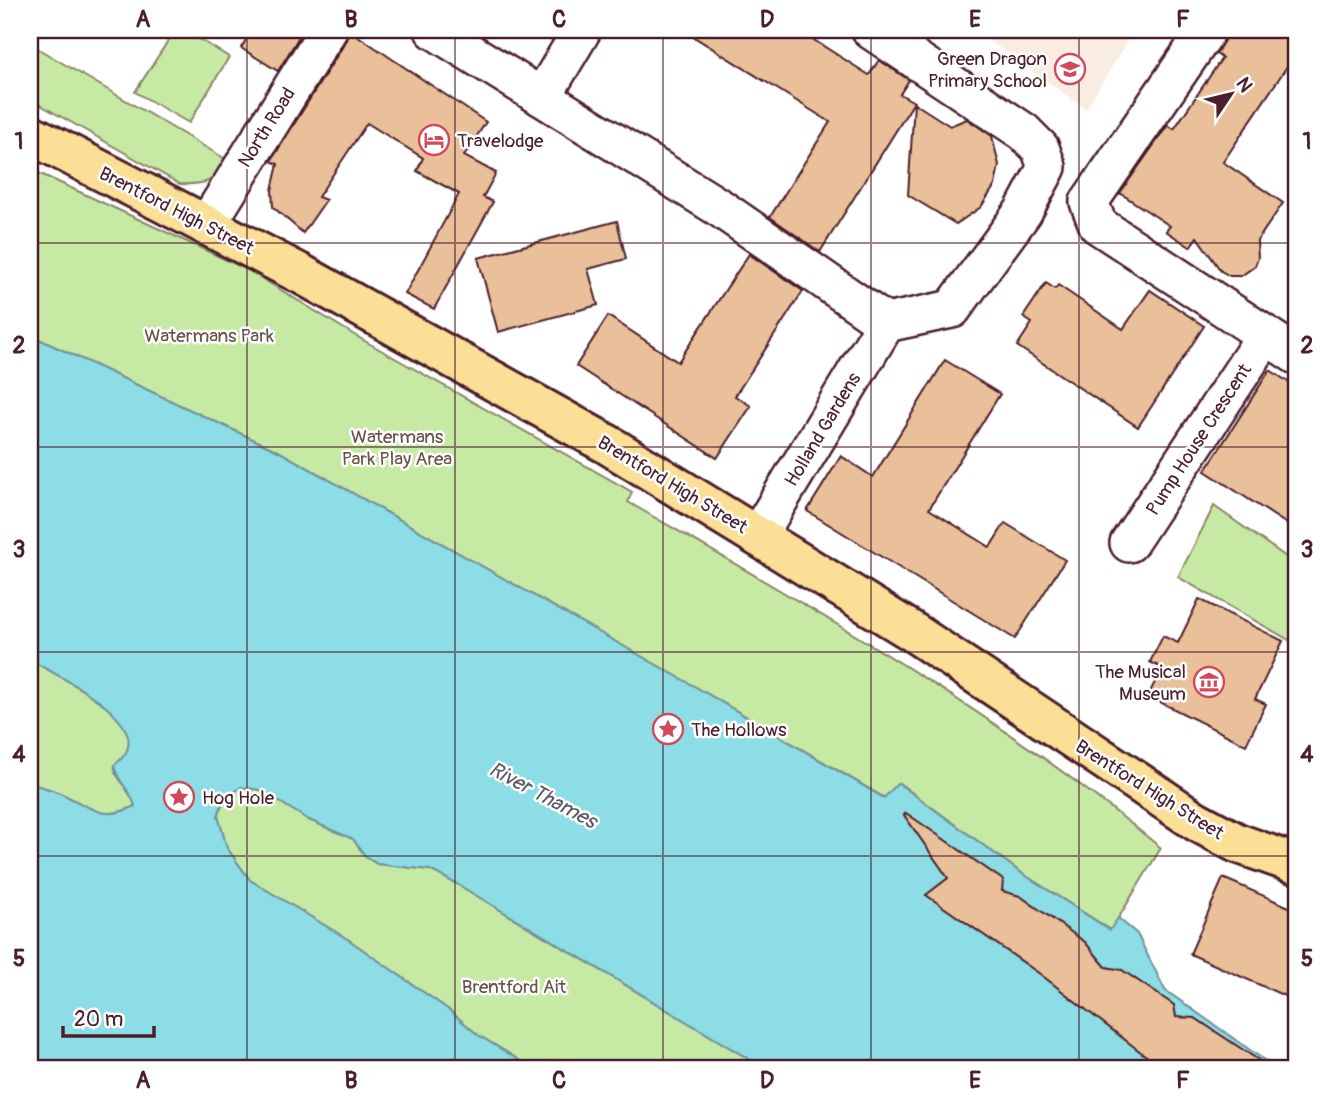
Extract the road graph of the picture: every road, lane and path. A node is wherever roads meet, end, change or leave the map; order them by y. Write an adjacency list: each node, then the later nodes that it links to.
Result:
1 (328, 30): 8 (street, North Road)
2 (434, 30): 6 (street)
3 (582, 30): 6 (street)
4 (871, 30): 9 (street)
5 (1207, 30): 10 (street, Pump House Crescent)
6 (542, 97): 9 (street)
7 (30, 134): 8 (main road, Brentford High Street)
8 (206, 226): 11 (main road, Brentford High Street)
9 (886, 323): 11 (street, Holland Gardens)
10 (1281, 345): 12 (street, Pump House Crescent)
11 (758, 535): 13 (main road, Brentford High Street)
12 (1129, 543)
13 (1296, 864)

